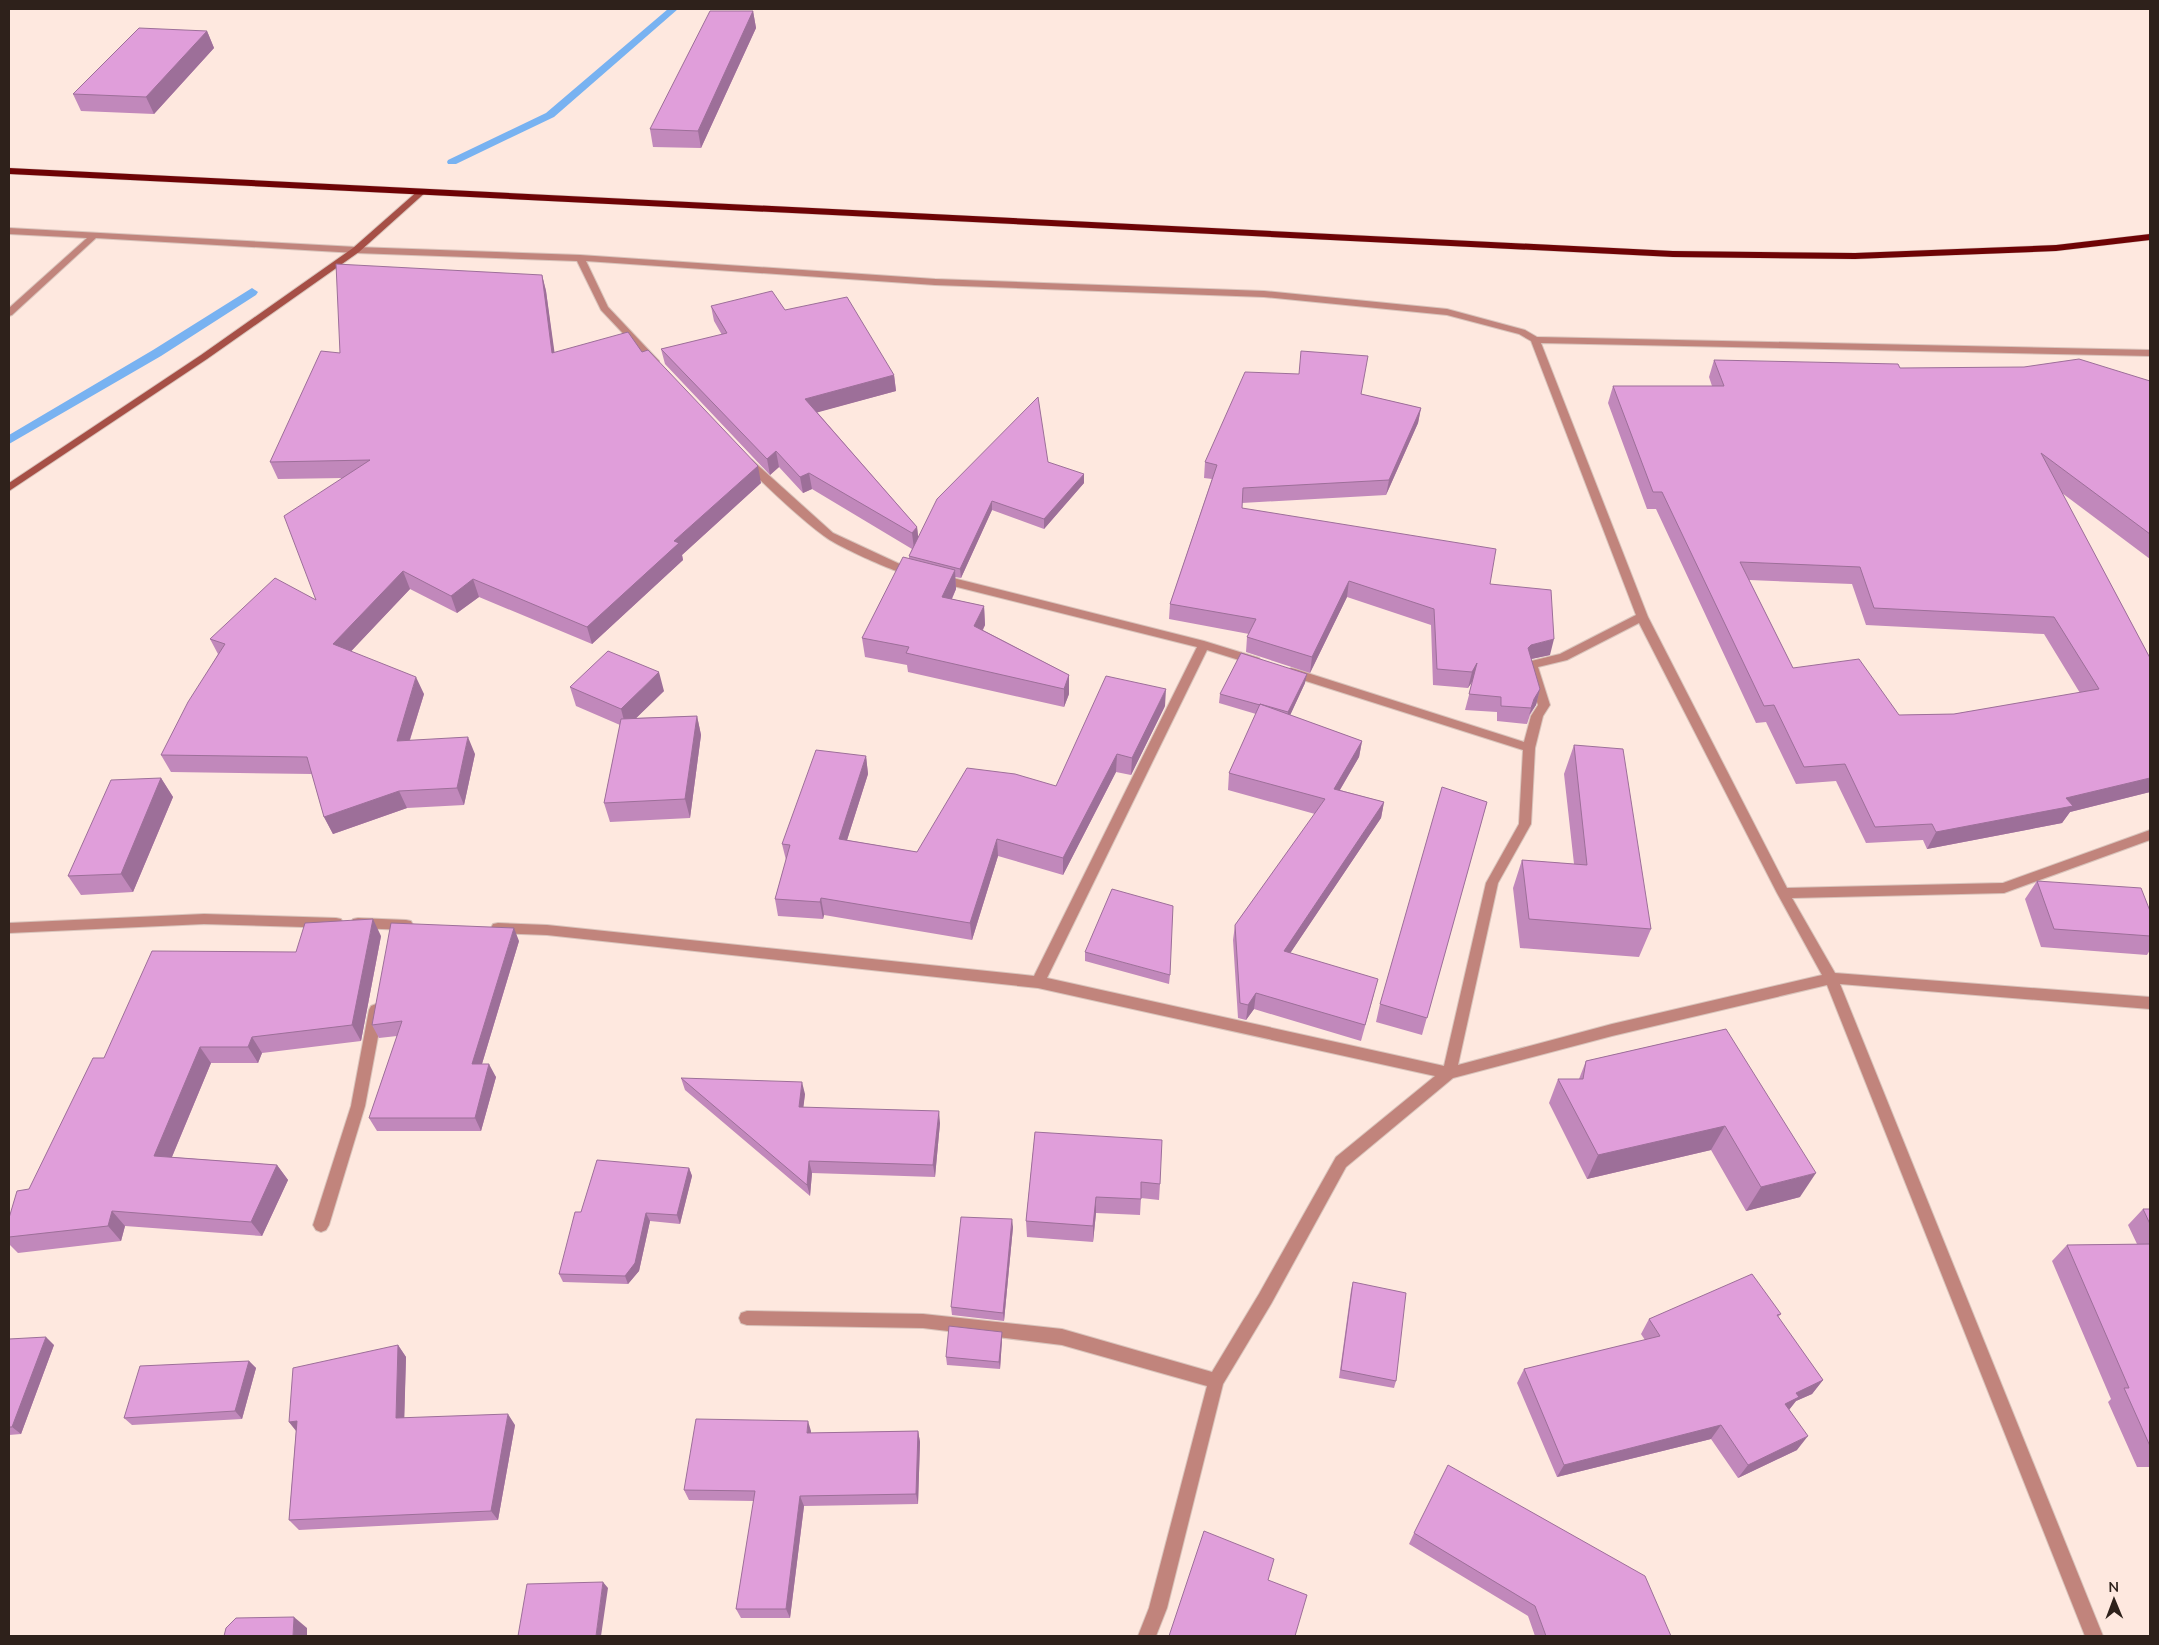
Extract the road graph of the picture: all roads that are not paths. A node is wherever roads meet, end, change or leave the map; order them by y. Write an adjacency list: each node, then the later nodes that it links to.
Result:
1 (9, 171): 2 (highway)
2 (423, 191): 5 (highway); 6 (main road)
3 (9, 231): 4 (street)
4 (94, 236): 6 (street); 8 (street)
5 (2150, 238)
6 (356, 250): 7 (street); 13 (main road)
7 (580, 258): 9 (street); 11 (street)
8 (9, 313)
9 (1535, 340): 10 (street); 14 (street)
10 (2150, 353)
11 (663, 372)
12 (742, 456): 15 (street)
13 (9, 488)
14 (1642, 617): 16 (street); 18 (street)
15 (1204, 644): 16 (street); 23 (street)
16 (1529, 748): 26 (street)
17 (2150, 835): 18 (street)
18 (1783, 893): 22 (street)
19 (421, 926): 20 (street)
20 (9, 928)
21 (489, 928): 23 (street)
22 (1831, 978): 25 (street); 26 (street); 31 (street)
23 (1038, 982): 26 (street)
24 (379, 991): 27 (street)
25 (2150, 1003)
26 (1449, 1073): 29 (street)
27 (320, 1225)
28 (747, 1318): 29 (street)
29 (1216, 1381): 30 (street)
30 (1147, 1636)
31 (2094, 1636)

